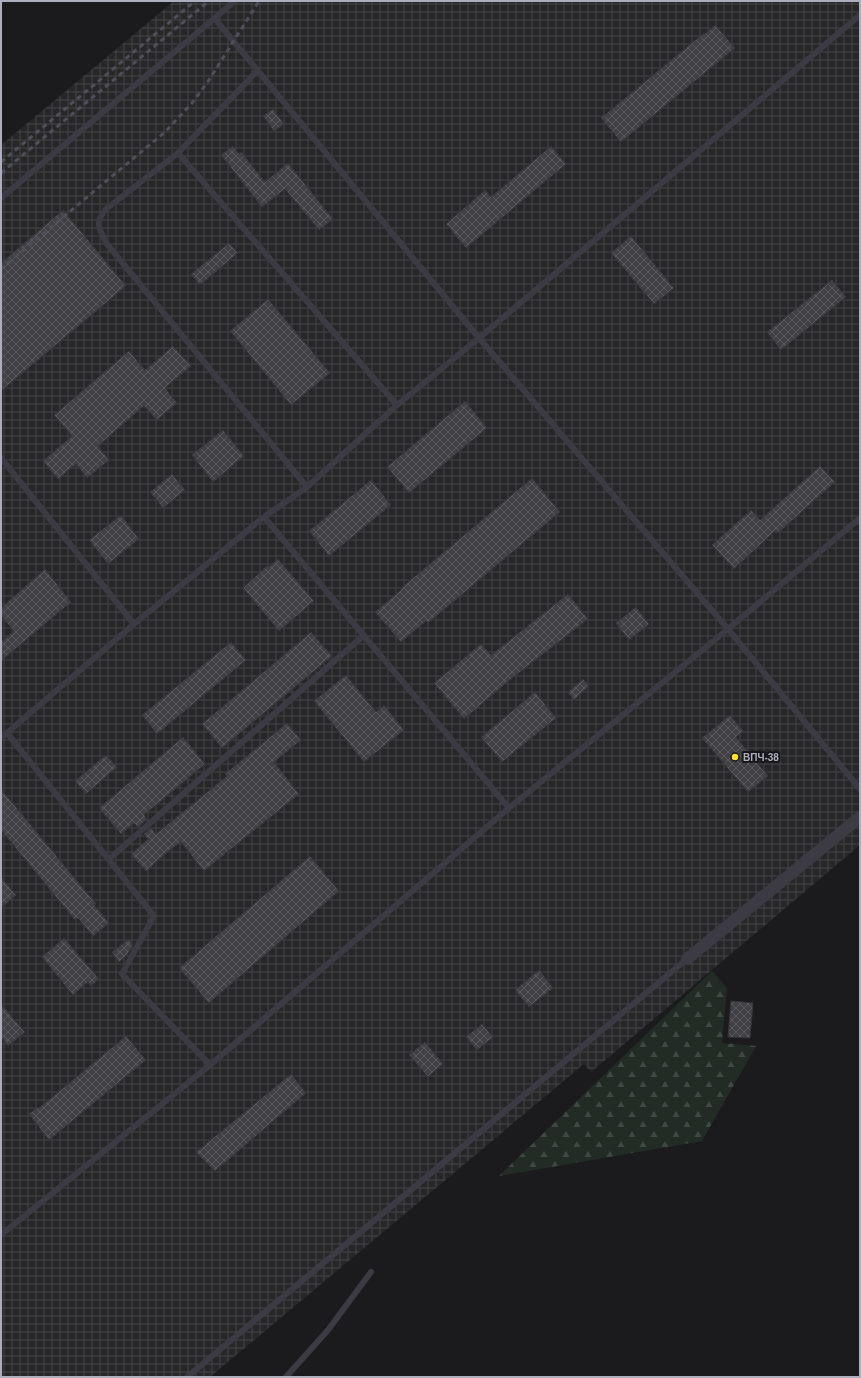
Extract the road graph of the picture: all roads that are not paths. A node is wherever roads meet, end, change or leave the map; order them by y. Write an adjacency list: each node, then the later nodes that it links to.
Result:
1 (236, 1): 3 (lane)
2 (860, 15): 7 (lane)
3 (215, 18): 4 (lane); 6 (lane)
4 (258, 70): 5 (lane); 7 (lane)
5 (178, 153): 8 (lane); 10 (lane)
6 (1, 198)
7 (479, 338): 8 (lane); 14 (lane)
8 (397, 405): 10 (lane)
9 (1, 458): 13 (lane)
10 (307, 487): 11 (lane)
11 (264, 517): 13 (lane); 15 (lane)
12 (860, 518): 14 (lane)
13 (134, 624): 16 (lane)
14 (728, 629): 18 (lane); 19 (lane)
15 (363, 636): 19 (lane); 21 (lane)
16 (7, 733): 17 (lane); 21 (lane)
17 (1, 738)
18 (860, 789)
19 (509, 808): 23 (lane)
20 (860, 817): 22 (street)
21 (109, 859): 23 (lane)
22 (687, 959): 26 (lane)
23 (210, 1065): 24 (lane)
24 (1, 1235)
25 (371, 1272): 27 (lane)
26 (187, 1377)
27 (286, 1377)

